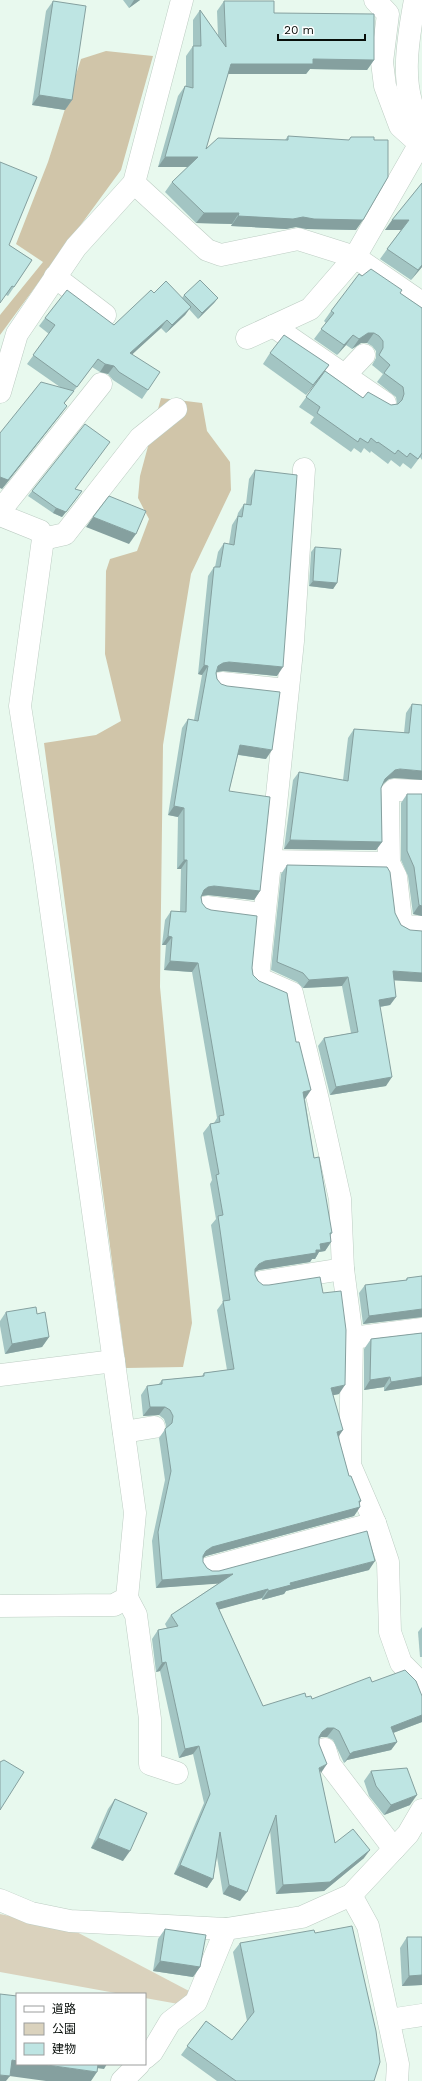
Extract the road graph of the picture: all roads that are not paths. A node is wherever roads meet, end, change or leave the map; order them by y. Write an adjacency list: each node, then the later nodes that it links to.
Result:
1 (182, 0): 5 (street)
2 (375, 0): 4 (street)
3 (415, 0): 4 (street)
4 (421, 136): 6 (street)
5 (134, 183): 6 (street); 7 (street)
6 (355, 257): 8 (street); 10 (street)
7 (55, 277): 9 (street); 15 (street)
8 (422, 303)
9 (105, 315)
10 (274, 326): 11 (street); 13 (street)
11 (247, 338)
12 (364, 355): 13 (street)
13 (345, 375): 16 (street)
14 (101, 384): 19 (street)
15 (0, 392)
16 (385, 403)
17 (176, 409): 21 (street)
18 (304, 469): 23 (street)
19 (0, 511)
20 (0, 515): 21 (street)
21 (43, 539): 34 (street)
22 (222, 683): 23 (street)
23 (287, 690): 25 (street)
24 (422, 791): 26 (street)
25 (269, 861): 26 (street); 28 (street)
26 (389, 863): 29 (street)
27 (207, 907): 28 (street)
28 (264, 914): 30 (street)
29 (422, 927)
30 (343, 1269): 31 (street); 33 (street)
31 (261, 1282)
32 (422, 1329): 33 (street)
33 (352, 1338): 38 (street)
34 (114, 1361): 35 (street); 37 (street)
35 (0, 1375)
36 (154, 1427): 37 (street)
37 (124, 1432): 40 (street)
38 (375, 1523): 39 (street); 42 (street)
39 (209, 1568)
40 (127, 1598): 41 (street); 44 (street)
41 (0, 1605)
42 (422, 1684)
43 (326, 1749): 46 (street)
44 (176, 1773)
45 (422, 1810): 46 (street)
46 (394, 1849): 47 (street)
47 (351, 1895): 49 (street); 51 (street)
48 (0, 1900): 49 (street)
49 (226, 1929): 52 (street)
50 (422, 2015): 51 (street)
51 (389, 2020): 55 (street)
52 (146, 2057)
53 (138, 2065): 54 (street)
54 (122, 2081)
55 (397, 2081)

